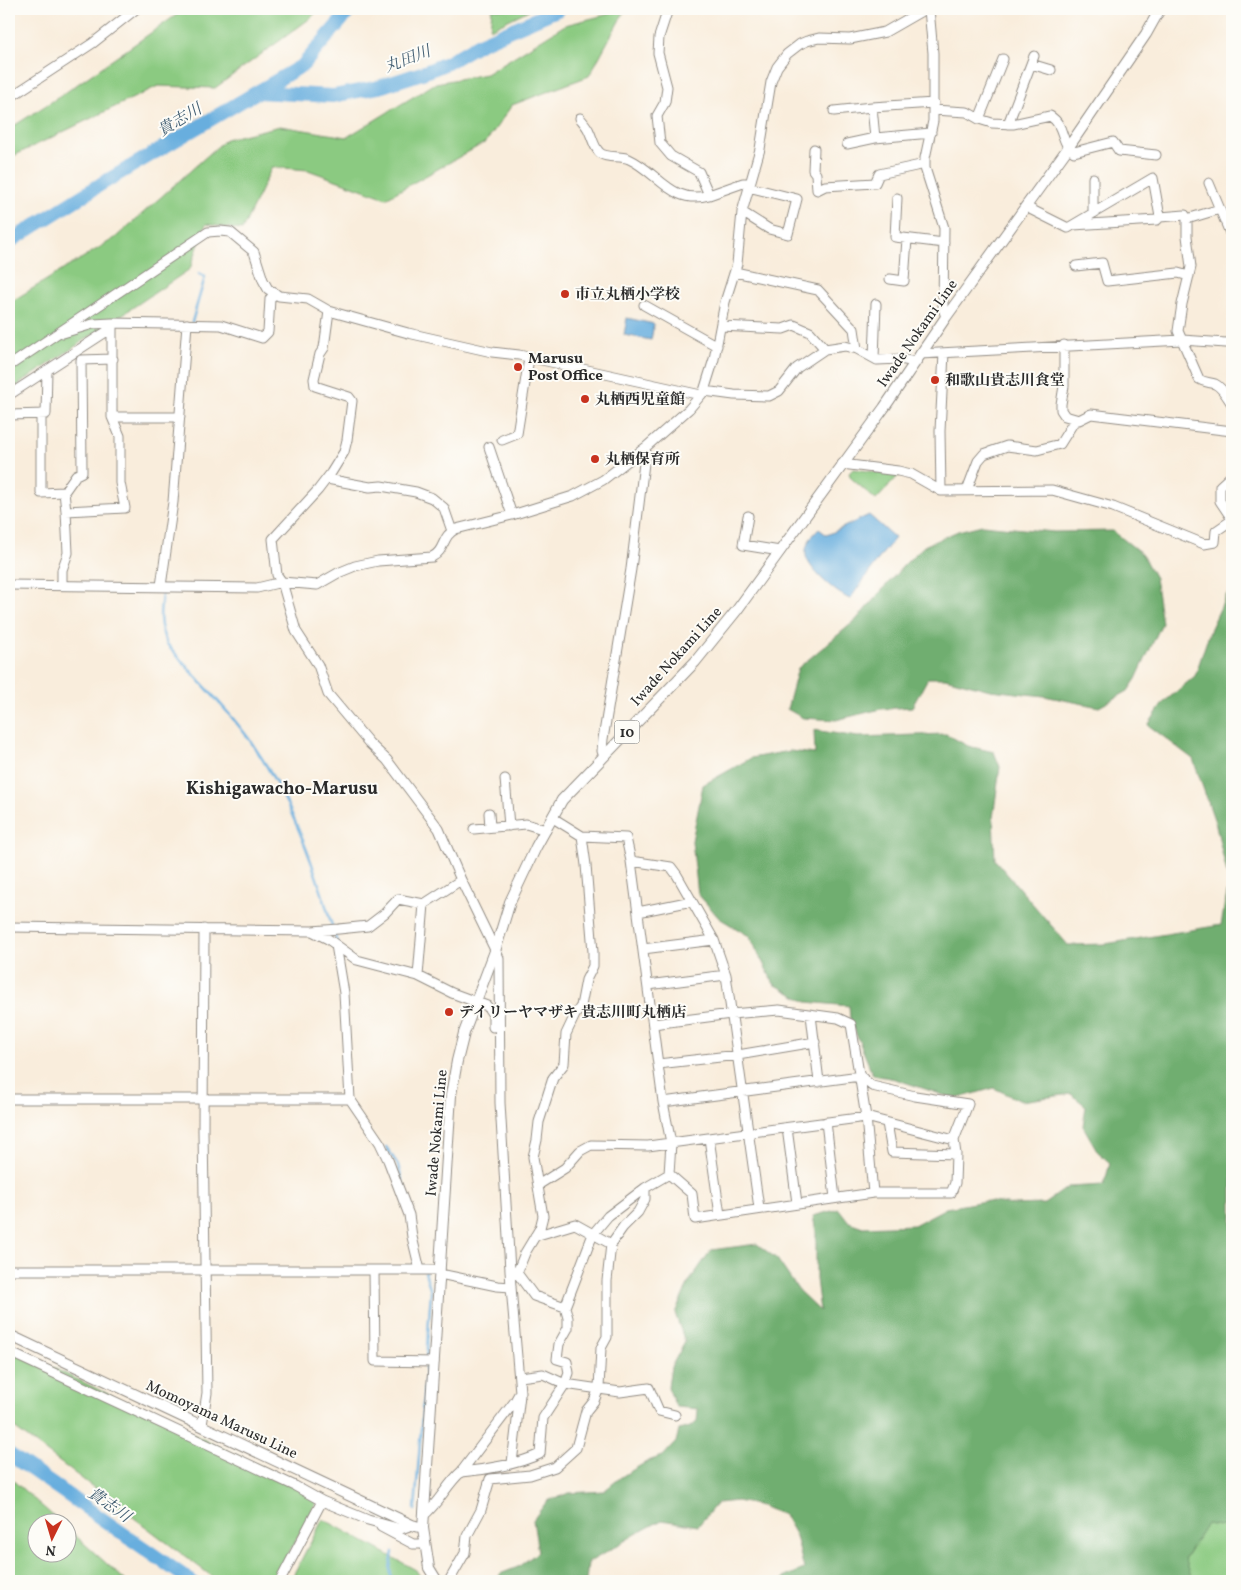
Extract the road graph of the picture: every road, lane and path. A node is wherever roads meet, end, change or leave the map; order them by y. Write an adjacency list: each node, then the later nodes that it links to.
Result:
1 (136, 9): 8 (street)
2 (668, 9): 25 (street)
3 (925, 9): 24 (street)
4 (929, 9): 10 (street)
5 (1160, 9): 18 (main road, Iwade Nokami Line / 10)
6 (1003, 59): 13 (street)
7 (1051, 70): 14 (street)
8 (9, 98)
9 (872, 107): 10 (street); 11 (street); 16 (street)
10 (933, 107): 13 (street); 15 (street)
11 (834, 111)
12 (580, 118): 25 (street)
13 (979, 120): 14 (street)
14 (1008, 124): 18 (street)
15 (931, 133): 16 (street); 21 (street)
16 (875, 138): 17 (street)
17 (847, 144)
18 (1068, 148): 20 (street); 27 (main road, Iwade Nokami Line / 10)
19 (814, 149): 21 (street)
20 (1156, 155)
21 (925, 164): 36 (street)
22 (1093, 178): 30 (street)
23 (1209, 183): 28 (street)
24 (749, 185): 25 (street); 29 (street); 29 (street)
25 (709, 195)
26 (897, 198): 35 (street)
27 (1026, 206): 33 (street); 45 (main road, Iwade Nokami Line / 10)
28 (1220, 208): 32 (street); 34 (street)
29 (742, 212): 38 (street)
30 (1093, 214): 31 (street); 33 (street)
31 (1160, 218): 32 (street); 33 (street)
32 (1187, 219): 39 (street)
33 (1073, 225)
34 (1232, 238)
35 (907, 239): 36 (street); 40 (street)
36 (944, 243): 45 (street)
37 (1076, 266): 39 (street)
38 (735, 272): 48 (street); 55 (street)
39 (1189, 276): 50 (street)
40 (890, 279)
41 (275, 293): 44 (street); 46 (street); 49 (street)
42 (876, 304): 58 (street)
43 (644, 305): 53 (street)
44 (329, 310): 57 (street); 79 (street)
45 (946, 317): 59 (main road, Iwade Nokami Line / 10)
46 (187, 324): 47 (street); 71 (street)
47 (112, 326): 49 (street); 60 (street); 62 (street)
48 (721, 326): 53 (street); 54 (street)
49 (56, 334): 63 (street)
50 (1182, 340): 51 (street); 52 (street); 67 (street)
51 (1232, 342)
52 (1064, 345): 56 (street); 72 (street)
53 (717, 346): 65 (street)
54 (826, 349): 55 (street); 65 (street)
55 (857, 349): 58 (street)
56 (944, 353): 59 (street); 80 (street)
57 (529, 358): 65 (street); 74 (street)
58 (874, 358): 59 (street)
59 (918, 358): 77 (main road, Iwade Nokami Line / 10)
60 (113, 359): 61 (street); 70 (street)
61 (82, 360): 62 (street); 82 (street)
62 (62, 361): 64 (street)
63 (9, 366)
64 (47, 370): 66 (street); 68 (street)
65 (703, 393): 76 (street)
66 (9, 395)
67 (1232, 404)
68 (41, 414): 69 (street); 82 (street)
69 (9, 415)
70 (112, 417): 71 (street); 83 (street)
71 (180, 417): 92 (street)
72 (1075, 420): 73 (street); 81 (street)
73 (1232, 431)
74 (502, 440)
75 (489, 446): 84 (street)
76 (646, 446): 84 (street); 93 (street)
77 (842, 464): 80 (street); 88 (main road, Iwade Nokami Line / 10)
78 (1232, 475): 86 (street)
79 (327, 479): 87 (street); 89 (street)
80 (940, 490): 81 (street)
81 (967, 490): 86 (street)
82 (64, 492): 83 (street)
83 (66, 511): 91 (street)
84 (512, 515): 87 (street)
85 (748, 516): 88 (street)
86 (1232, 520)
87 (452, 531): 89 (street)
88 (780, 551): 93 (main road, Iwade Nokami Line / 10)
89 (282, 582): 92 (street); 103 (street)
90 (9, 585): 91 (street)
91 (62, 585): 92 (street)
92 (161, 586)
93 (604, 756): 96 (main road, Iwade Nokami Line / 10)
94 (505, 779): 97 (street)
95 (488, 813): 98 (street)
96 (554, 818): 100 (main road, Iwade Nokami Line / 10); 101 (street)
97 (509, 826): 98 (street); 100 (street)
98 (490, 827): 99 (street)
99 (474, 829)
100 (546, 830): 113 (main road, Iwade Nokami Line / 10)
101 (582, 836): 102 (street); 142 (street)
102 (631, 861): 104 (street); 106 (street)
103 (460, 880): 105 (street); 113 (street)
104 (692, 901): 106 (street); 110 (street)
105 (424, 904): 109 (street); 115 (street)
106 (638, 912): 112 (street)
107 (9, 928): 108 (street)
108 (204, 929): 109 (street); 130 (street)
109 (312, 931): 111 (street)
110 (714, 940): 112 (street); 114 (street)
111 (336, 945): 115 (street); 129 (street)
112 (643, 949): 116 (street)
113 (495, 951): 117 (main road, Iwade Nokami Line / 10); 121 (street)
114 (726, 975): 116 (street); 118 (street)
115 (418, 976): 117 (street)
116 (648, 986): 120 (street)
117 (476, 1002): 121 (street); 156 (main road, Iwade Nokami Line / 10)
118 (732, 1014): 119 (street); 120 (street); 123 (street)
119 (811, 1015): 122 (street); 125 (street)
120 (653, 1024): 124 (street)
121 (499, 1035): 157 (street)
122 (815, 1042): 123 (street); 126 (street)
123 (738, 1055): 124 (street); 127 (street)
124 (658, 1064): 131 (street)
125 (860, 1076): 126 (street); 132 (street); 138 (street)
126 (819, 1082): 127 (street)
127 (743, 1092): 131 (street); 136 (street)
128 (9, 1099): 130 (street)
129 (350, 1099): 130 (street); 155 (street)
130 (204, 1100): 153 (street)
131 (663, 1102): 139 (street)
132 (866, 1117): 133 (street); 134 (street); 144 (street)
133 (826, 1122): 135 (street); 145 (street)
134 (887, 1122): 138 (street); 140 (street)
135 (787, 1128): 136 (street); 146 (street)
136 (748, 1134): 137 (street); 147 (street)
137 (709, 1138): 139 (street); 148 (street)
138 (954, 1140): 140 (street)
139 (670, 1143): 141 (street); 142 (street)
140 (956, 1154): 144 (street)
141 (669, 1174): 143 (street); 148 (street)
142 (538, 1185): 150 (street)
143 (646, 1188): 149 (street); 151 (street)
144 (873, 1193): 145 (street)
145 (836, 1198): 146 (street)
146 (797, 1203): 147 (street)
147 (759, 1208): 148 (street)
148 (720, 1215)
149 (593, 1234): 150 (street); 151 (street); 159 (street)
150 (535, 1236): 157 (street)
151 (611, 1244): 165 (street)
152 (9, 1270): 153 (street)
153 (205, 1270): 154 (street); 168 (street)
154 (374, 1270): 155 (street); 162 (street)
155 (420, 1270): 156 (street)
156 (440, 1272): 158 (street); 162 (main road, Iwade Nokami Line / 10)
157 (514, 1274): 158 (street); 159 (street)
158 (512, 1287): 163 (street)
159 (565, 1307): 164 (street)
160 (9, 1336): 168 (main road, Momoyama Marusu Line)
161 (9, 1352): 173 (street)
162 (434, 1362): 174 (main road, Iwade Nokami Line / 10)
163 (520, 1377): 164 (street); 166 (street)
164 (565, 1384): 165 (street); 169 (street)
165 (599, 1388): 167 (street); 171 (street)
166 (520, 1392): 170 (street); 172 (street)
167 (675, 1415)
168 (202, 1425): 176 (main road, Momoyama Marusu Line)
169 (540, 1454): 170 (street); 171 (street)
170 (512, 1463): 172 (street)
171 (549, 1468): 181 (street)
172 (461, 1472): 174 (street)
173 (322, 1501): 175 (street); 179 (street)
174 (424, 1515): 177 (main road, Iwade Nokami Line / 10)
175 (368, 1520): 176 (street); 178 (street)
176 (412, 1525): 177 (main road, Momoyama Marusu Line)
177 (424, 1528): 178 (main road, Iwade Nokami Line / 10)
178 (425, 1544): 180 (main road, Iwade Nokami Line / 10)
179 (280, 1581)
180 (437, 1581)
181 (449, 1581)

